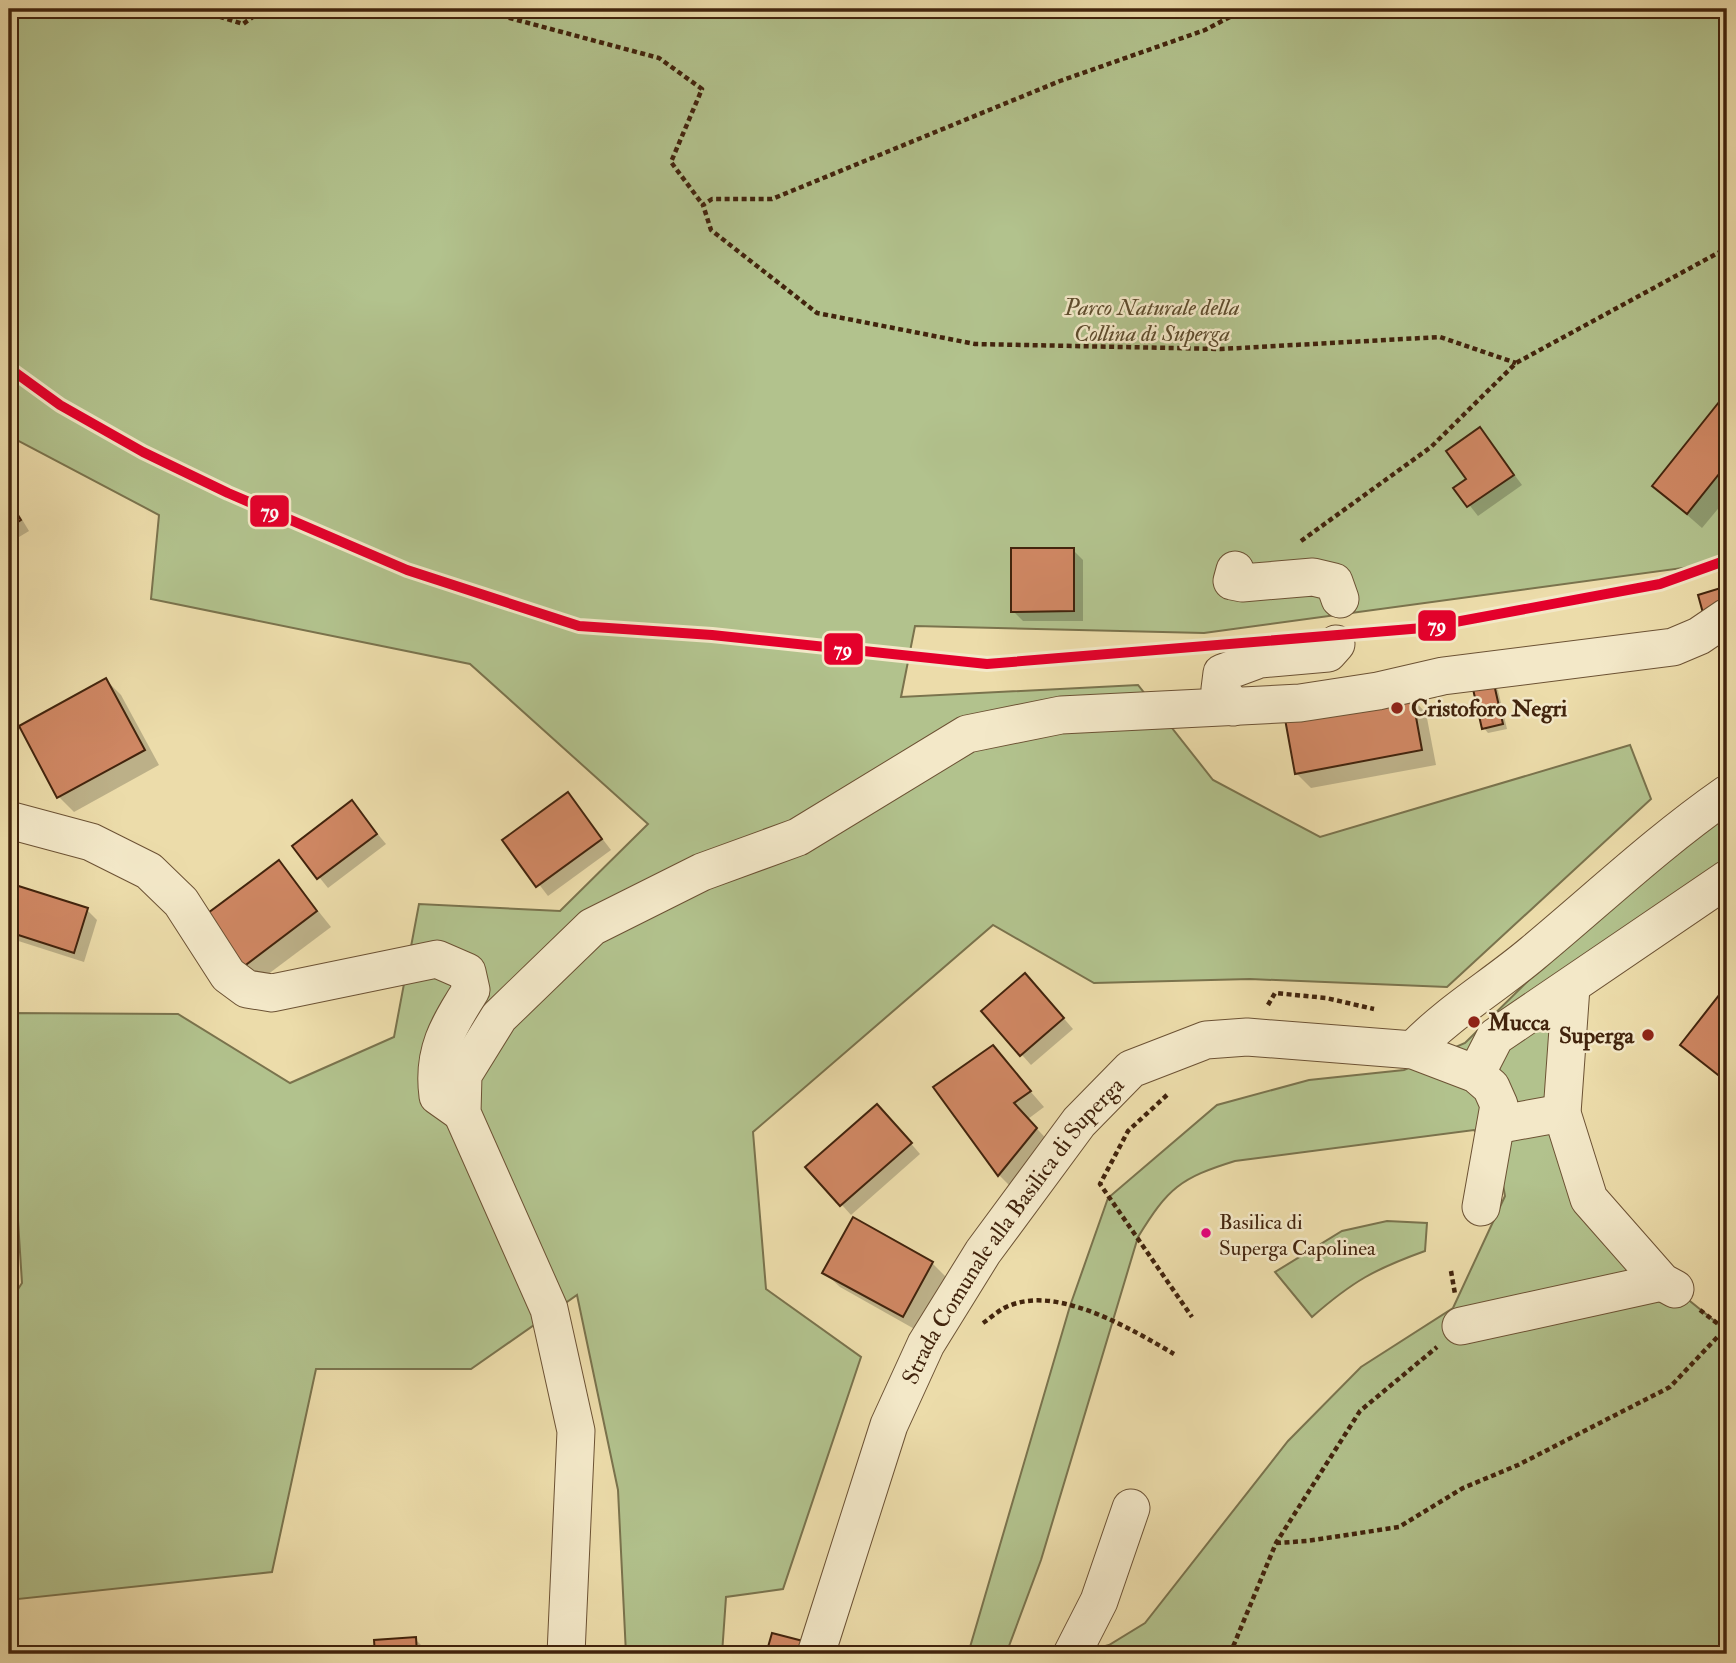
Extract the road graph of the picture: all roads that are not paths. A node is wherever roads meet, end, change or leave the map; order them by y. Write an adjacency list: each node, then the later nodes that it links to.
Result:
1 (1235, 570): 2 (street)
2 (1340, 599)
3 (1727, 617): 5 (street)
4 (1336, 644): 5 (street)
5 (1233, 707): 12 (street)
6 (1727, 794): 10 (street)
7 (9, 820): 12 (street)
8 (1727, 879): 9 (street)
9 (1571, 988): 11 (street); 13 (street)
10 (1413, 1050): 11 (street, Strada Comunale alla Basilica di Superga); 19 (street, Strada Comunale alla Basilica di Superga)
11 (1483, 1058): 14 (street)
12 (462, 1113): 18 (street)
13 (1562, 1113): 14 (street); 16 (street)
14 (1496, 1125): 15 (street)
15 (1481, 1207)
16 (1461, 1326)
17 (1131, 1508): 20 (street)
18 (566, 1654)
19 (816, 1654)
20 (1072, 1654)

